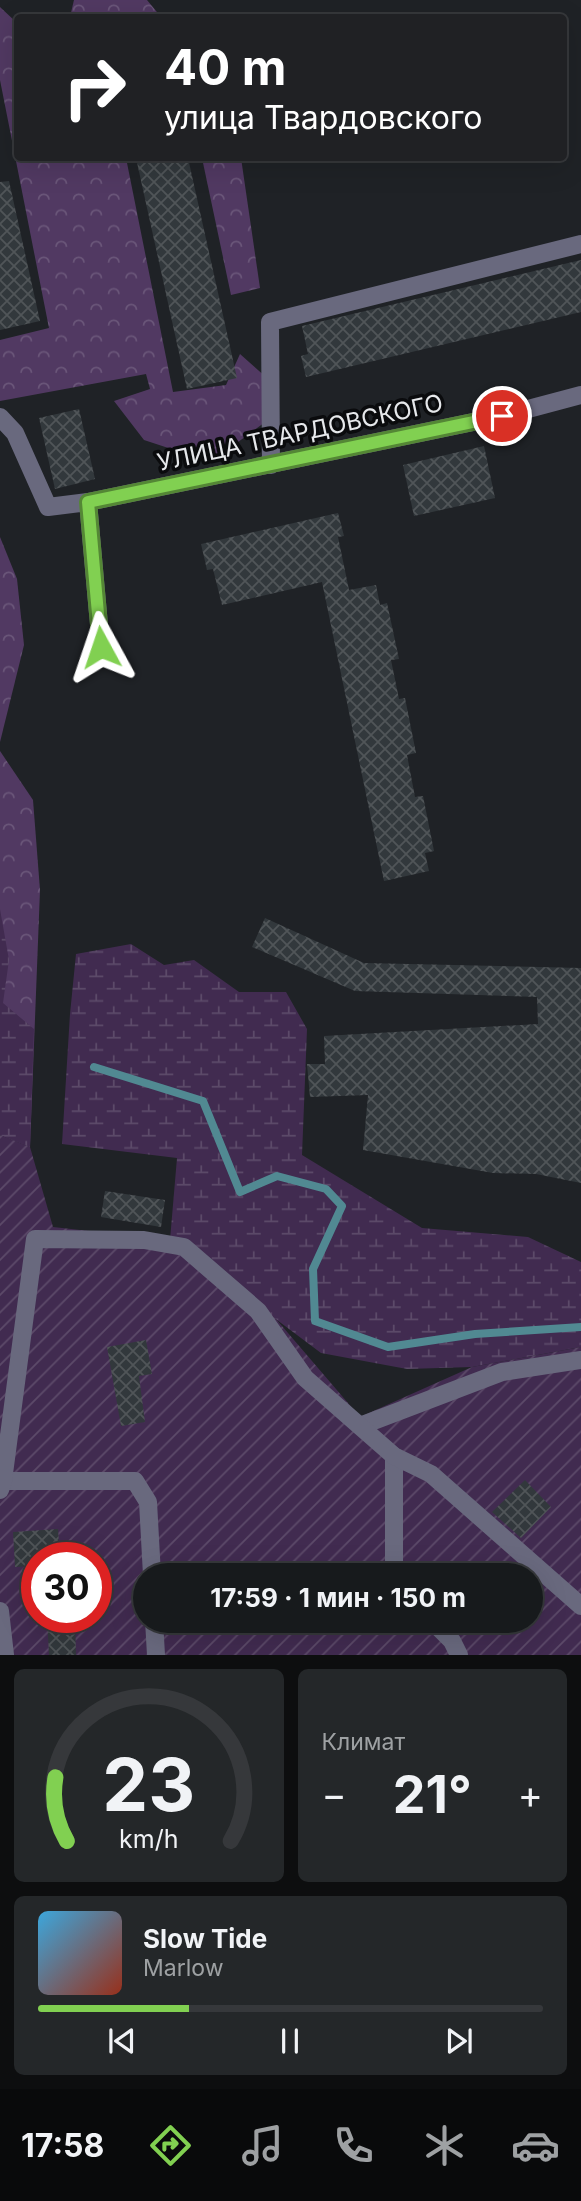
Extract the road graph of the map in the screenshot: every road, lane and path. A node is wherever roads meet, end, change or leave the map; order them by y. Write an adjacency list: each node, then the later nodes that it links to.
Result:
1 (581, 244): 4 (street)
2 (581, 395): 4 (street, УЛИЦА ТВАРДОВСКОГО)
3 (0, 417): 5 (street, УЛИЦА ТВАРДОВСКОГО)
4 (271, 465): 5 (street, УЛИЦА ТВАРДОВСКОГО)
5 (88, 502): 6 (street)
6 (101, 647)
7 (581, 1360): 8 (street)
8 (360, 1426): 9 (street); 10 (street)
9 (394, 1456): 12 (street); 13 (street)
10 (2, 1486): 11 (street)
11 (151, 1563)
12 (394, 1563)
13 (581, 1606)
14 (0, 1611): 17 (street)
15 (155, 1633): 18 (street)
16 (444, 1633): 19 (street)
17 (5, 1655)
18 (156, 1655)
19 (459, 1655)

